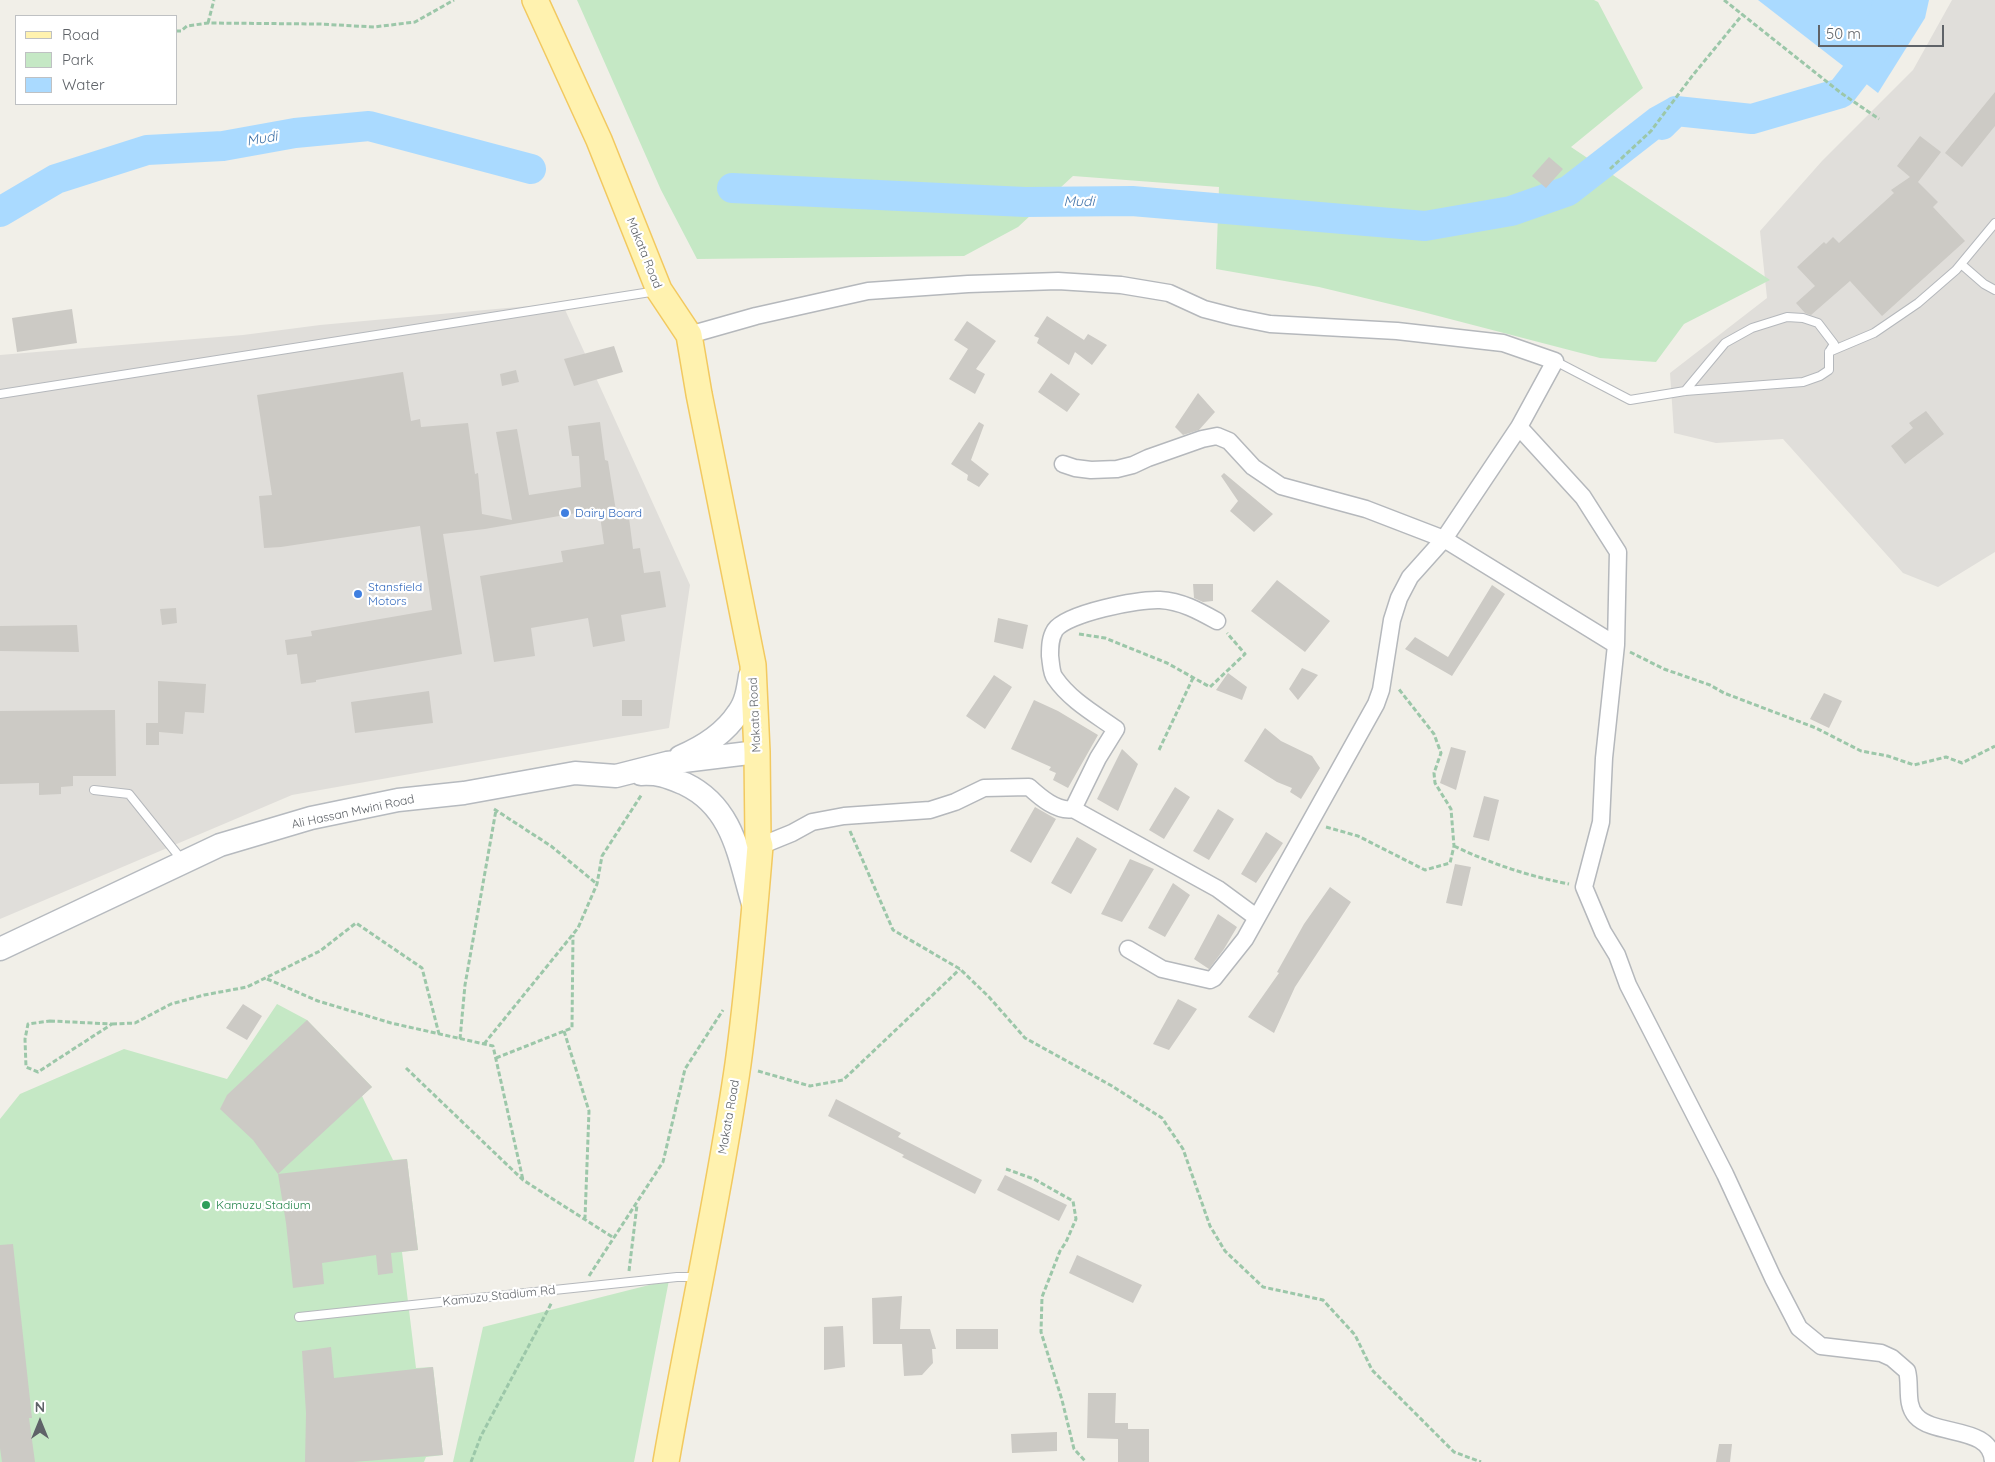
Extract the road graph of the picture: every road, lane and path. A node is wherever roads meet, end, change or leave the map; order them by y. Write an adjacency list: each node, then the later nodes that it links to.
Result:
1 (214, 0): 6 (path)
2 (454, 0): 6 (path)
3 (535, 0): 12 (main road, Makata Road)
4 (1724, 0): 5 (path)
5 (1743, 14): 8 (path); 9 (path)
6 (208, 23): 7 (path)
7 (178, 31)
8 (1879, 119)
9 (1610, 168)
10 (1995, 223): 11 (lane)
11 (1961, 264): 13 (lane); 15 (lane)
12 (659, 290): 14 (main road, Makata Road); 18 (lane)
13 (1995, 290)
14 (689, 335): 16 (street); 25 (main road, Makata Road)
15 (1829, 352): 17 (lane); 17 (lane)
16 (1556, 361): 17 (lane); 19 (street)
17 (1685, 391)
18 (0, 394)
19 (1519, 427): 21 (street); 24 (street)
20 (1063, 464): 21 (street)
21 (1444, 539): 24 (street); 26 (street)
22 (1217, 621): 23 (street); 27 (path)
23 (1056, 630): 27 (path); 34 (street)
24 (1616, 645): 28 (path); 42 (street)
25 (753, 664): 30 (main road, Makata Road); 31 (main road)
26 (1384, 670): 37 (street); 39 (path)
27 (1193, 678): 29 (path)
28 (1994, 745)
29 (1159, 750)
30 (758, 752): 31 (main road, Ali Hassan Mwini Road); 38 (main road, Makata Road)
31 (661, 768): 33 (main road, Ali Hassan Mwini Road); 41 (path); 43 (main road)
32 (94, 790): 40 (lane)
33 (464, 793): 35 (path); 40 (main road, Ali Hassan Mwini Road)
34 (1073, 809): 36 (street); 44 (street)
35 (496, 810): 41 (path); 54 (path)
36 (844, 816): 38 (street); 48 (path)
37 (1310, 822): 39 (path); 44 (street)
38 (760, 846): 43 (main road, Makata Road)
39 (1454, 846): 42 (path)
40 (184, 862): 47 (main road, Ali Hassan Mwini Road)
41 (597, 884): 45 (path)
42 (1584, 887): 73 (street)
43 (754, 910): 57 (main road, Makata Road)
44 (1256, 917): 46 (street)
45 (573, 934): 52 (path); 55 (path)
46 (1128, 948)
47 (0, 949)
48 (960, 969): 57 (path); 72 (path)
49 (266, 978): 51 (path); 53 (path); 53 (path)
50 (726, 1007): 61 (path)
51 (112, 1024): 51 (path)
52 (564, 1031): 56 (path); 62 (path)
53 (439, 1034): 54 (path)
54 (460, 1039): 55 (path)
55 (484, 1044): 56 (path)
56 (496, 1058): 60 (path)
57 (738, 1066): 64 (main road, Makata Road)
58 (406, 1068): 60 (path)
59 (1006, 1169): 71 (path)
60 (523, 1180): 62 (path)
61 (637, 1204): 63 (path); 65 (path)
62 (585, 1218): 63 (path)
63 (614, 1238): 66 (path)
64 (700, 1277): 65 (lane, Kamuzu Stadium Rd); 70 (main road, Makata Road)
65 (628, 1284): 66 (lane, Kamuzu Stadium Rd)
66 (581, 1288): 67 (lane, Kamuzu Stadium Rd)
67 (558, 1290): 68 (lane, Kamuzu Stadium Rd); 69 (path)
68 (299, 1317)
69 (471, 1462)
70 (666, 1462)
71 (1086, 1462)
72 (1481, 1462)
73 (1994, 1462)

